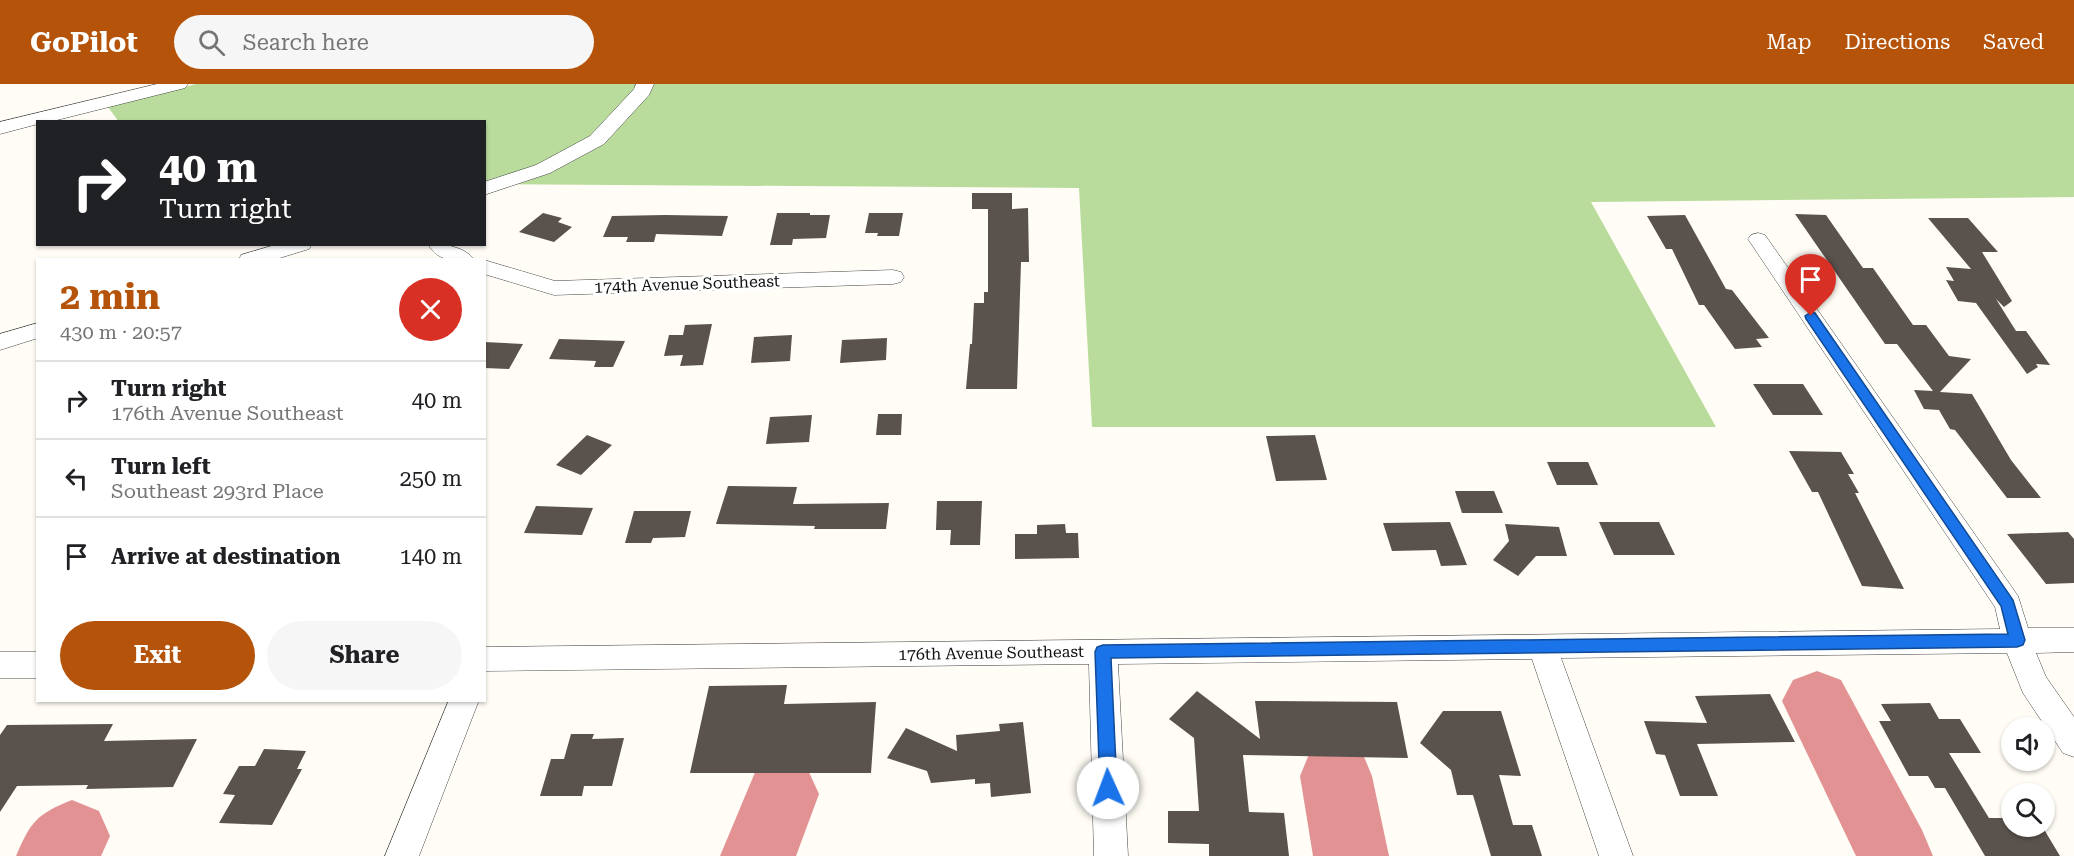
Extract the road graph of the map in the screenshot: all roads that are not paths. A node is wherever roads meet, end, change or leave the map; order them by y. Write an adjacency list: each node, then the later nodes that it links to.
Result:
1 (178, 84): 3 (street)
2 (645, 84): 4 (street)
3 (0, 128)
4 (486, 188)
5 (1758, 239): 14 (street)
6 (295, 246): 8 (street)
7 (439, 246): 9 (street)
8 (256, 258)
9 (459, 258)
10 (486, 268): 11 (street, 174th Avenue Southeast)
11 (893, 277)
12 (36, 331): 13 (street)
13 (0, 342)
14 (2017, 640): 15 (street, 176th Avenue Southeast); 16 (street, 176th Avenue Southeast); 22 (street)
15 (2074, 640)
16 (1542, 646): 17 (street, 176th Avenue Southeast); 25 (street)
17 (1103, 652): 18 (street, 176th Avenue Southeast); 24 (street)
18 (486, 659)
19 (36, 664): 20 (street)
20 (0, 665)
21 (463, 702): 23 (street)
22 (2074, 743)
23 (402, 856)
24 (1111, 856)
25 (1616, 856)

